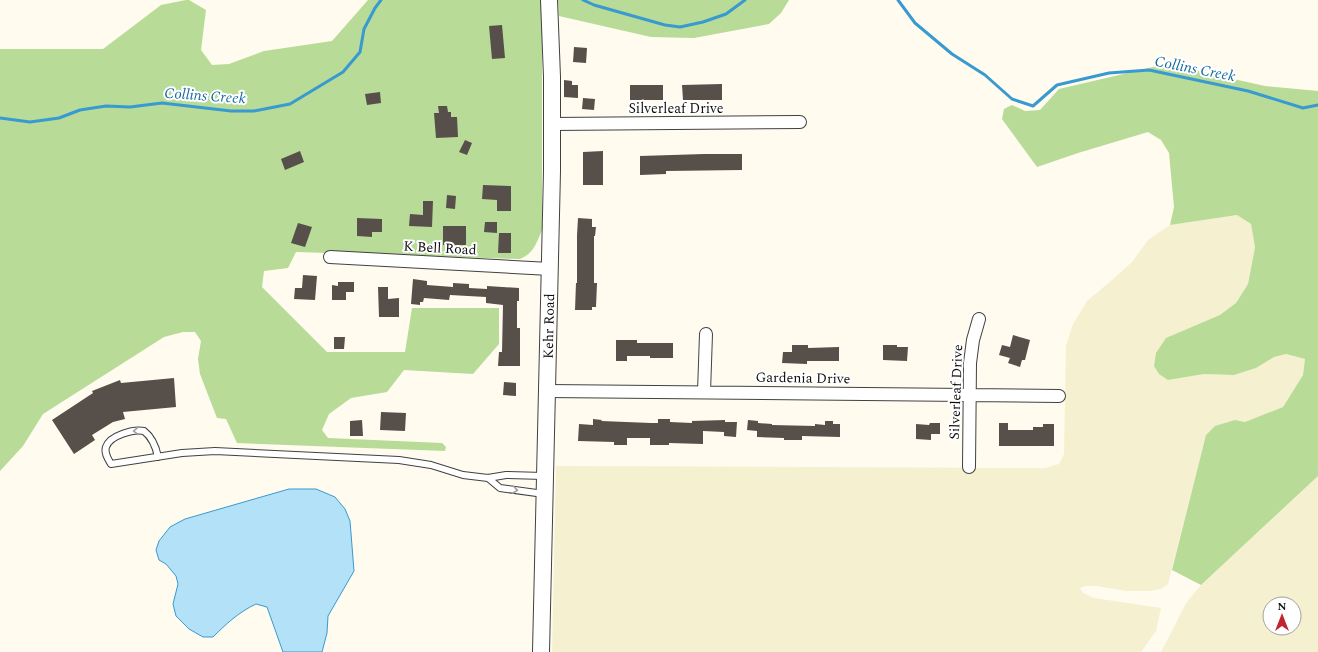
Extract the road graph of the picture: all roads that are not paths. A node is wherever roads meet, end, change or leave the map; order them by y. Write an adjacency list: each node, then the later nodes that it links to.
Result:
1 (549, 2): 3 (street, Kehr Road)
2 (800, 122): 3 (street, Silverleaf Drive)
3 (552, 124): 5 (street, Kehr Road)
4 (330, 257): 5 (street, K Bell Road)
5 (550, 269): 8 (street, Kehr Road)
6 (979, 319): 10 (street, Silverleaf Drive)
7 (706, 334): 9 (street)
8 (547, 391): 9 (street, Gardenia Drive); 14 (street, Kehr Road)
9 (704, 392): 10 (street, Gardenia Drive)
10 (970, 394): 11 (street, Gardenia Drive); 13 (street, Silverleaf Drive)
11 (1059, 396)
12 (158, 457): 12 (lane, one-way to 12); 15 (lane)
13 (969, 467)
14 (546, 476): 15 (lane); 16 (street, Kehr Road)
15 (488, 478): 16 (lane, one-way to 16)
16 (545, 494): 17 (street, Kehr Road)
17 (541, 652)

